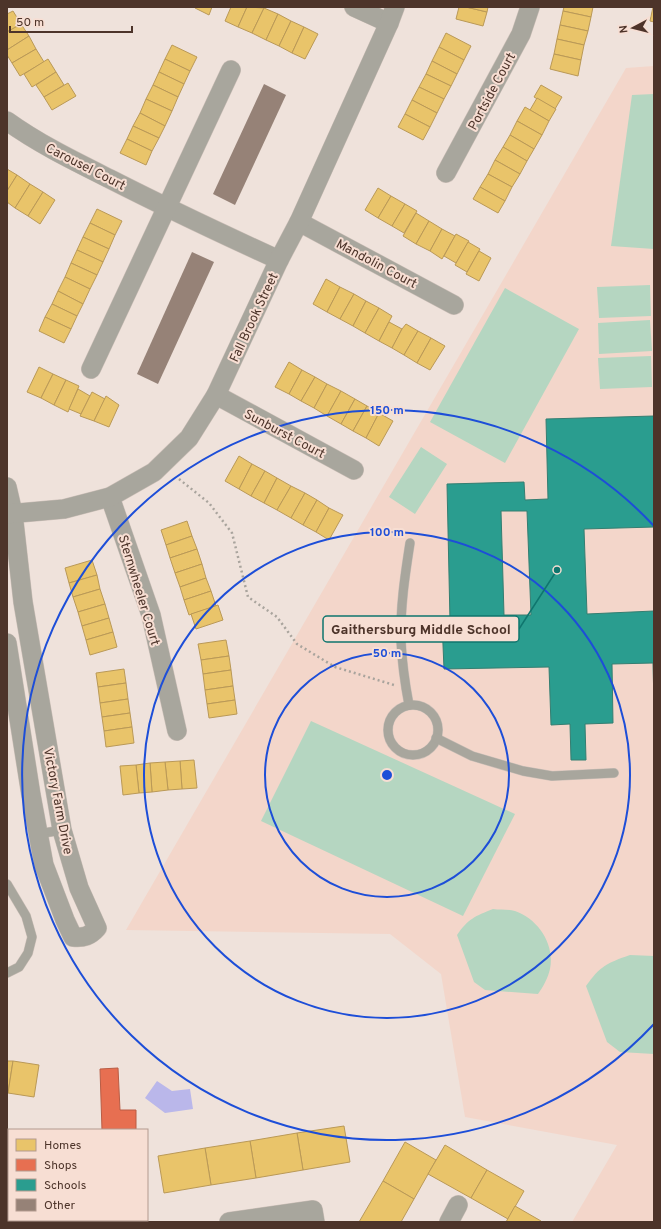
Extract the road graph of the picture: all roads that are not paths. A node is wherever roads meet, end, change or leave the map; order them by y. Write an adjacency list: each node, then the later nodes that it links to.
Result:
1 (354, 7): 3 (street)
2 (530, 7): 6 (street, Portside Court)
3 (392, 15): 8 (street, Fall Brook Street)
4 (231, 70): 7 (street)
5 (7, 120): 7 (street, Carousel Court)
6 (446, 173)
7 (167, 208): 9 (street, Carousel Court); 11 (street)
8 (299, 222): 9 (street, Fall Brook Street); 10 (street, Mandolin Court)
9 (279, 260): 12 (street, Fall Brook Street)
10 (454, 305)
11 (91, 369)
12 (216, 396): 13 (street, Sunburst Court); 15 (street, Fall Brook Street)
13 (354, 470)
14 (7, 487): 16 (street, Victory Farm Drive)
15 (110, 497): 16 (street, Fall Brook Street); 20 (street, Sternwheeler Court)
16 (10, 514): 23 (street, Victory Farm Drive)
17 (410, 543): 19 (lane)
18 (7, 643): 24 (street, Victory Farm Drive)
19 (410, 705): 21 (lane); 21 (lane)
20 (177, 731)
21 (436, 738): 22 (lane)
22 (614, 773)
23 (62, 830): 24 (lane); 24 (street, Victory Farm Drive)
24 (38, 834)
25 (7, 884): 26 (lane)
26 (7, 973)
27 (458, 1205): 30 (street)
28 (229, 1222): 29 (street)
29 (315, 1222)
30 (449, 1222)

